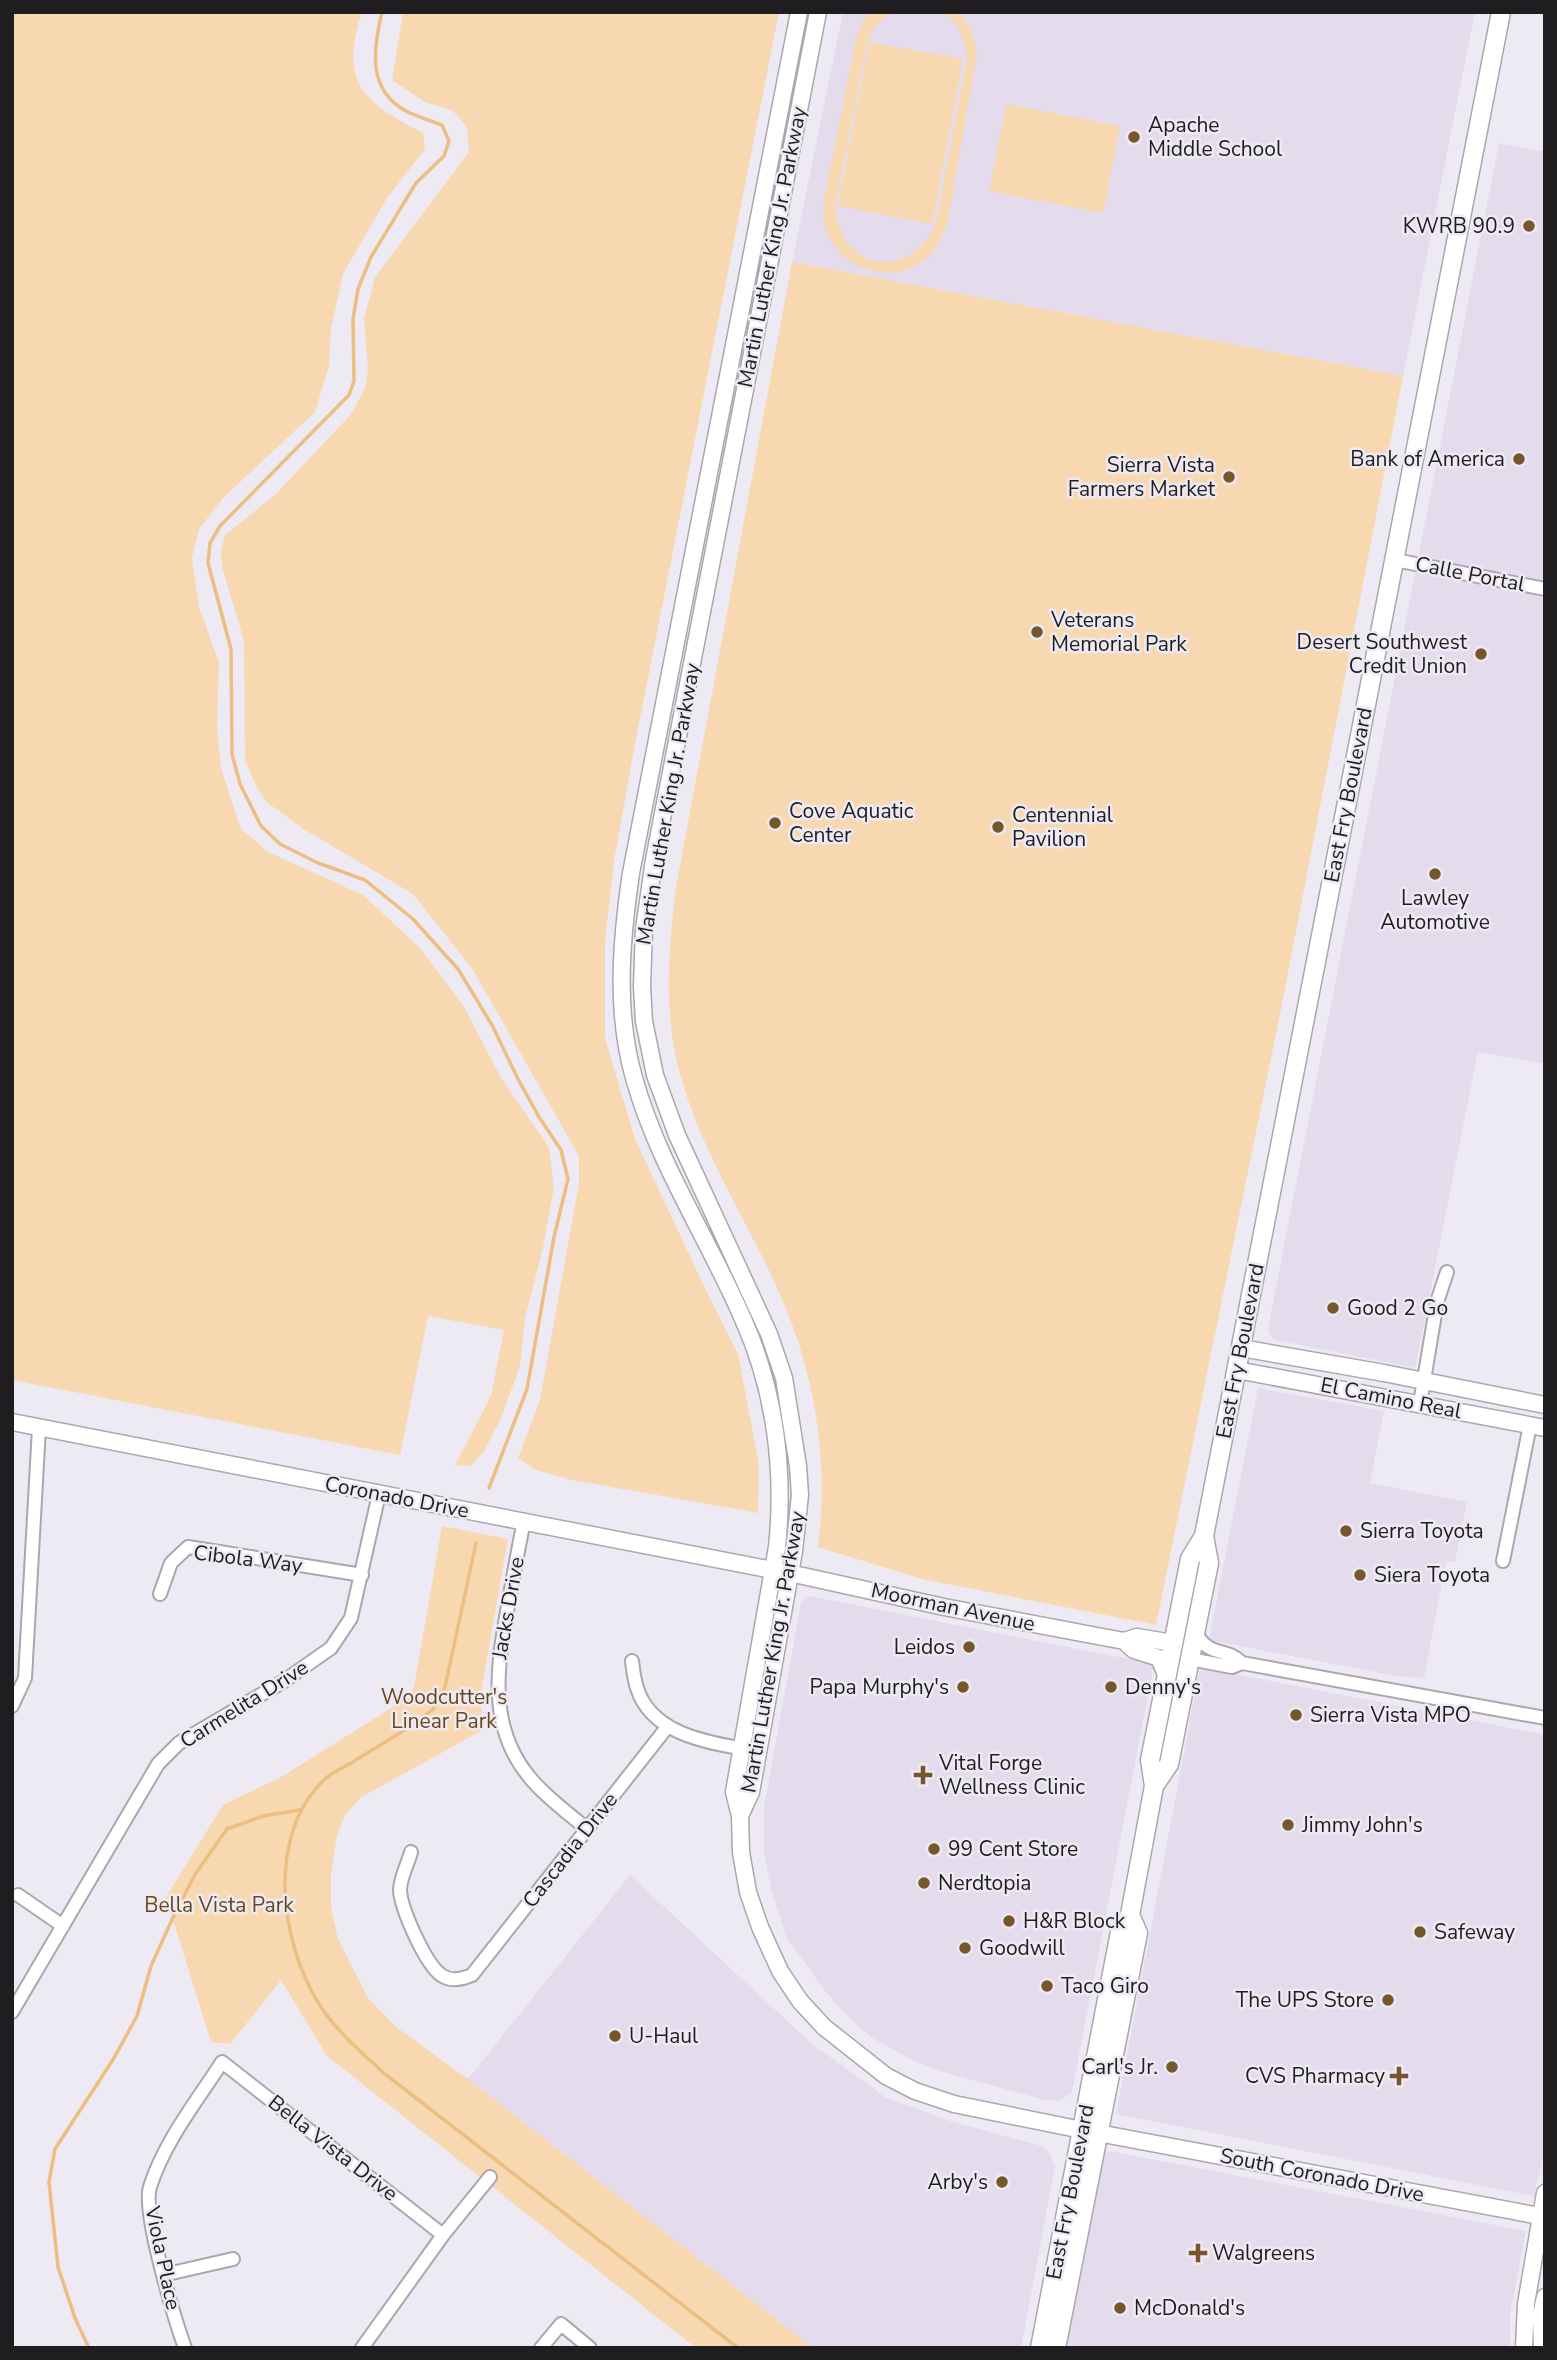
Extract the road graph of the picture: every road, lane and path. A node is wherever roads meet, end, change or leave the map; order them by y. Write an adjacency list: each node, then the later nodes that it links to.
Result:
1 (799, 12): 19 (street, Martin Luther King Jr. Parkway)
2 (818, 12): 19 (street, Martin Luther King Jr. Parkway)
3 (1501, 12): 4 (main road, East Fry Boulevard)
4 (1395, 560): 5 (street, Calle Portal); 7 (main road, East Fry Boulevard)
5 (1545, 589)
6 (1447, 1272): 9 (street)
7 (1241, 1348): 8 (main road, East Fry Boulevard); 9 (street, El Camino Real)
8 (1237, 1370): 10 (street, El Camino Real); 17 (main road, East Fry Boulevard)
9 (1424, 1381): 10 (street); 11 (street, El Camino Real)
10 (1420, 1404): 13 (street, El Camino Real)
11 (1545, 1405)
12 (12, 1422): 14 (street, Coronado Drive)
13 (1537, 1427): 18 (street)
14 (39, 1428): 15 (street, Coronado Drive); 29 (street)
15 (379, 1494): 16 (street, Coronado Drive); 20 (street, Carmelita Drive)
16 (524, 1521): 19 (street, Coronado Drive); 35 (street, Jacks Drive)
17 (1204, 1536): 22 (main road, East Fry Boulevard); 24 (main road, East Fry Boulevard)
18 (1503, 1561)
19 (781, 1572): 23 (street, Moorman Avenue); 32 (street, Martin Luther King Jr. Parkway); 34 (street, Martin Luther King Jr. Parkway)
20 (362, 1575): 21 (street, Cibola Way); 38 (street, Carmelita Drive)
21 (160, 1594)
22 (1195, 1632): 25 (main road, East Fry Boulevard); 27 (street)
23 (1124, 1641): 24 (street, Moorman Avenue); 28 (street, Moorman Avenue)
24 (1173, 1643): 28 (main road, East Fry Boulevard)
25 (1190, 1659): 27 (street); 33 (main road, East Fry Boulevard)
26 (632, 1661): 31 (street)
27 (1242, 1663): 30 (street)
28 (1167, 1677): 33 (main road, East Fry Boulevard)
29 (12, 1706)
30 (1545, 1718)
31 (668, 1726): 32 (street); 35 (street, Cascadia Drive)
32 (740, 1748): 34 (street, Martin Luther King Jr. Parkway)
33 (1154, 1786): 41 (main road, East Fry Boulevard)
34 (740, 1816): 41 (street)
35 (587, 1829): 36 (street, Cascadia Drive)
36 (411, 1852)
37 (18, 1895): 38 (street)
38 (63, 1926): 39 (street, Carmelita Drive)
39 (12, 2012)
40 (222, 2062): 45 (street, Bella Vista Drive); 47 (street, Viola Place)
41 (1090, 2132): 44 (street, South Coronado Drive); 53 (main road, East Fry Boulevard); 54 (main road, East Fry Boulevard)
42 (490, 2177): 45 (street)
43 (1545, 2193): 44 (street)
44 (1542, 2216): 55 (street)
45 (443, 2235): 50 (street)
46 (233, 2259): 47 (street)
47 (163, 2275): 49 (street, Viola Place)
48 (1545, 2297): 56 (street)
49 (185, 2348)
50 (362, 2348)
51 (541, 2348): 52 (street)
52 (590, 2348)
53 (1040, 2348)
54 (1056, 2348)
55 (1524, 2348)
56 (1542, 2348)

